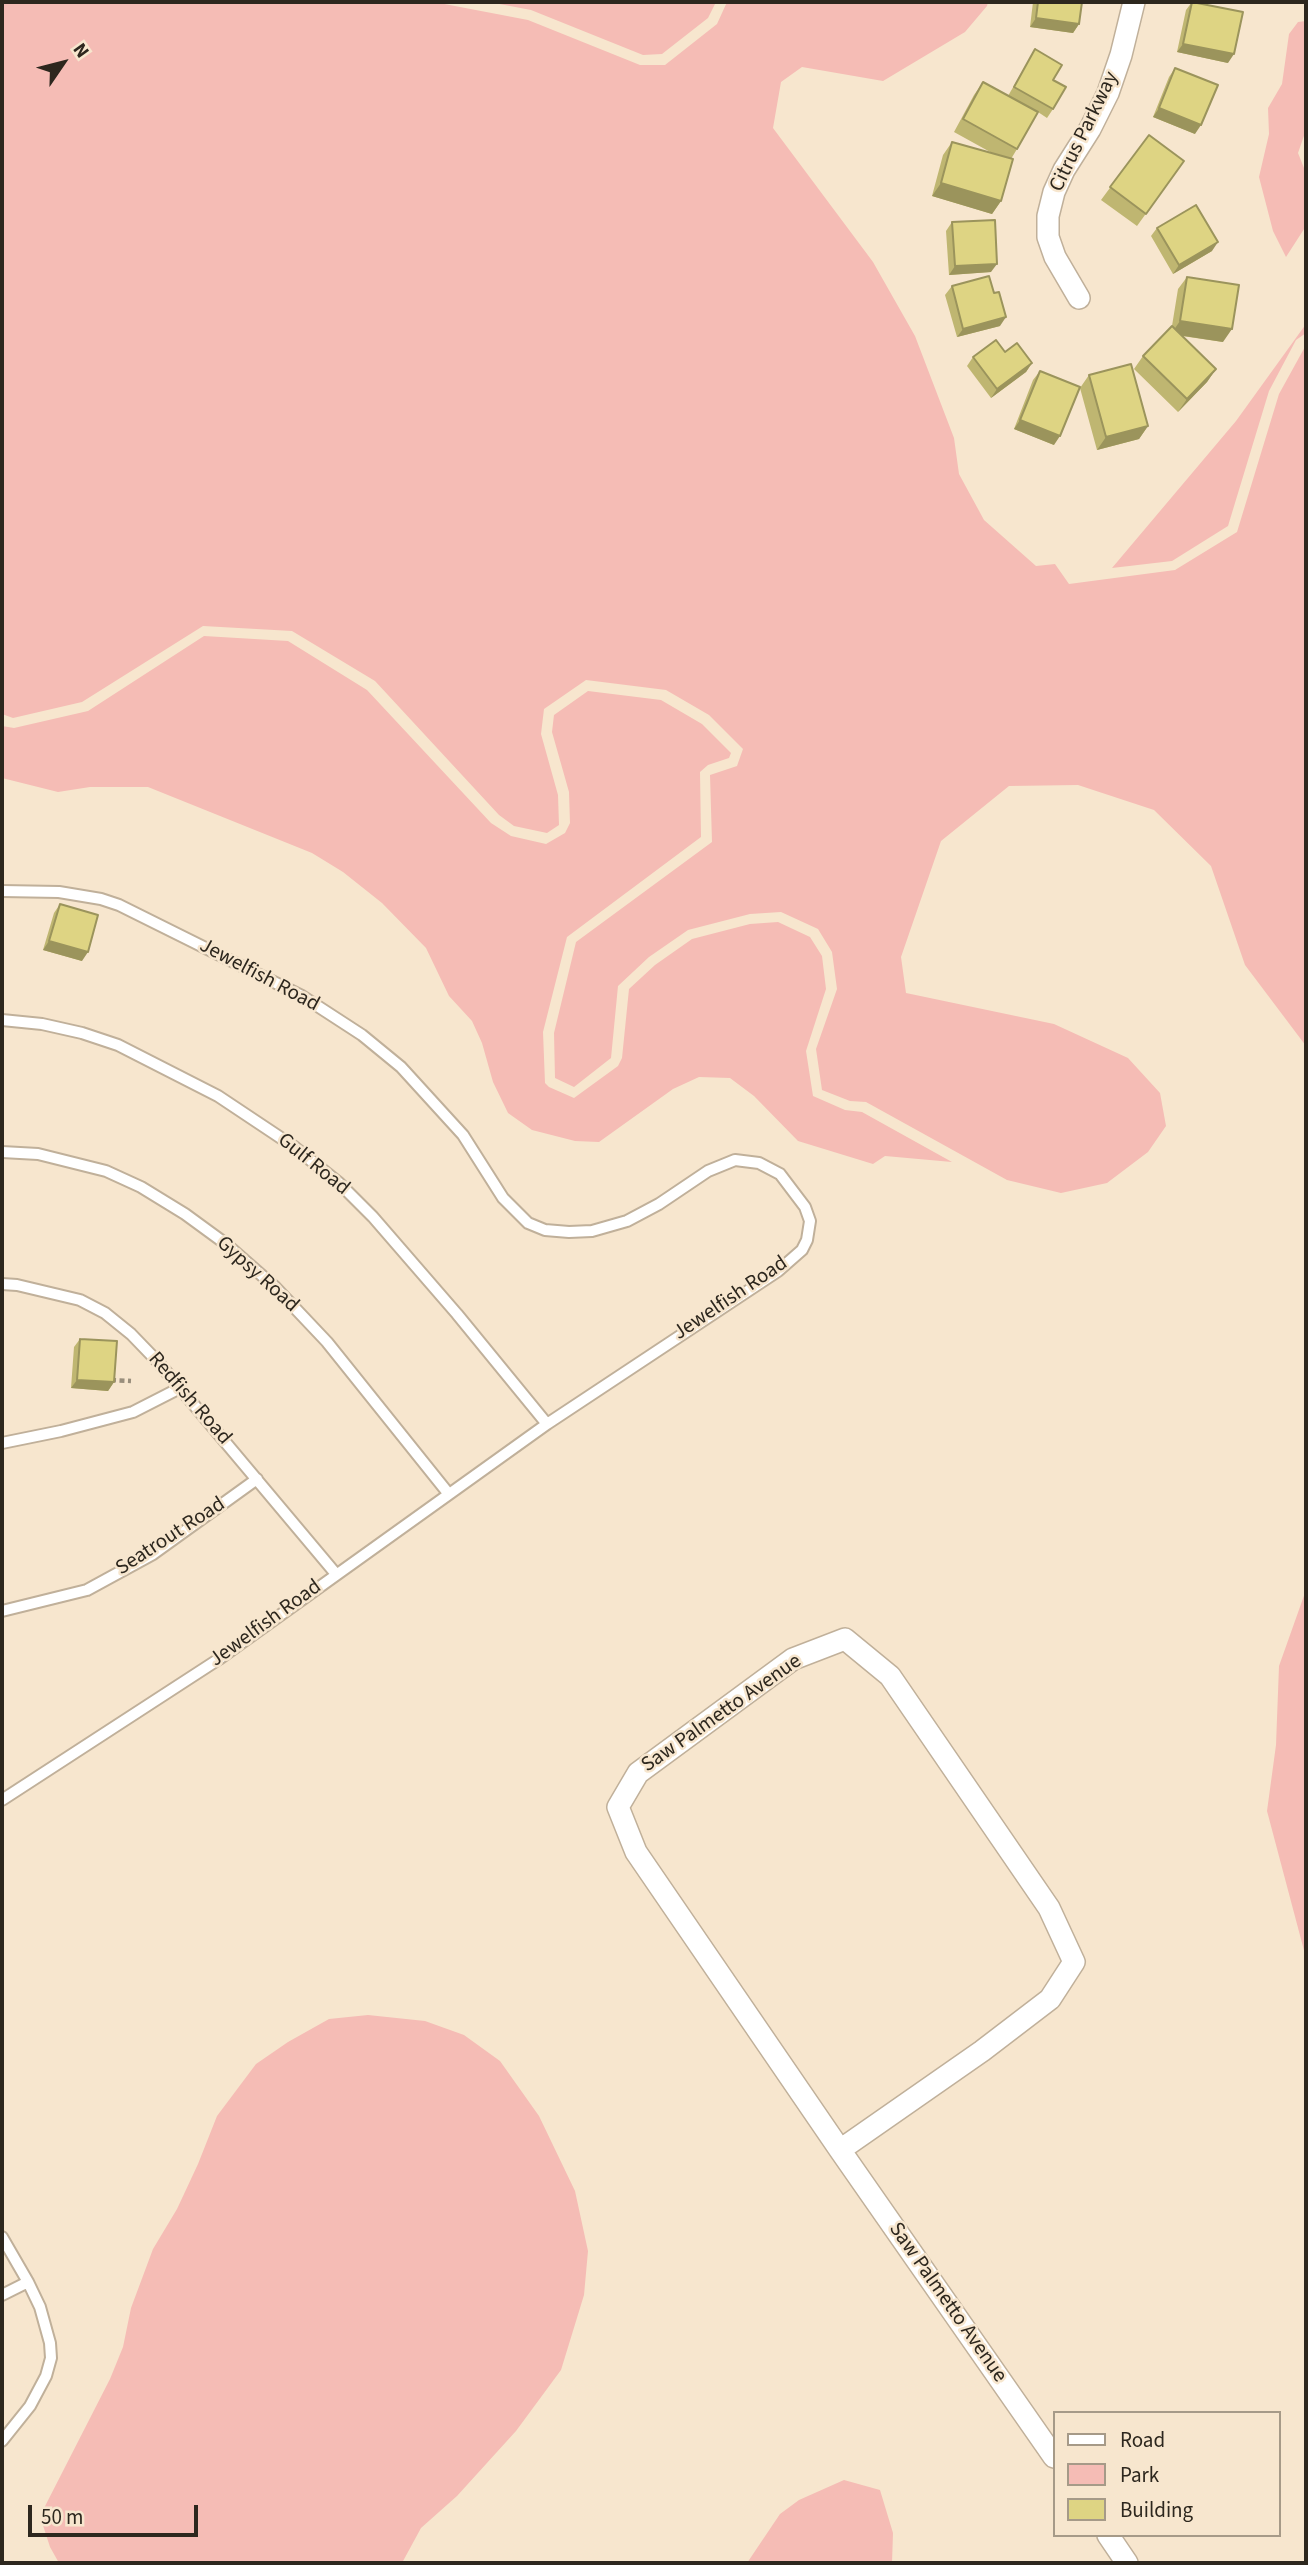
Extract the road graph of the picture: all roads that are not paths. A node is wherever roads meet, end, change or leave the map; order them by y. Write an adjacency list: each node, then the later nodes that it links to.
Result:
1 (1134, 2): 2 (street, Citrus Parkway)
2 (1079, 298)
3 (2, 891): 8 (lane, Jewelfish Road)
4 (2, 1020): 8 (lane, Gulf Road)
5 (2, 1152): 11 (lane, Gypsy Road)
6 (2, 1284): 7 (lane, Redfish Road)
7 (180, 1388): 9 (lane); 10 (lane, Redfish Road)
8 (547, 1424): 11 (lane, Jewelfish Road)
9 (2, 1443)
10 (257, 1479): 12 (lane, Redfish Road); 13 (lane, Seatrout Road)
11 (447, 1493): 12 (lane, Jewelfish Road)
12 (336, 1574): 14 (lane, Jewelfish Road)
13 (2, 1611)
14 (2, 1800)
15 (840, 2150): 15 (street, Saw Palmetto Avenue); 20 (street, Saw Palmetto Avenue)
16 (2, 2237): 17 (lane)
17 (28, 2282): 18 (lane); 19 (lane)
18 (2, 2295)
19 (2, 2441)
20 (1052, 2454)
21 (1109, 2537): 22 (street)
22 (1127, 2563)

